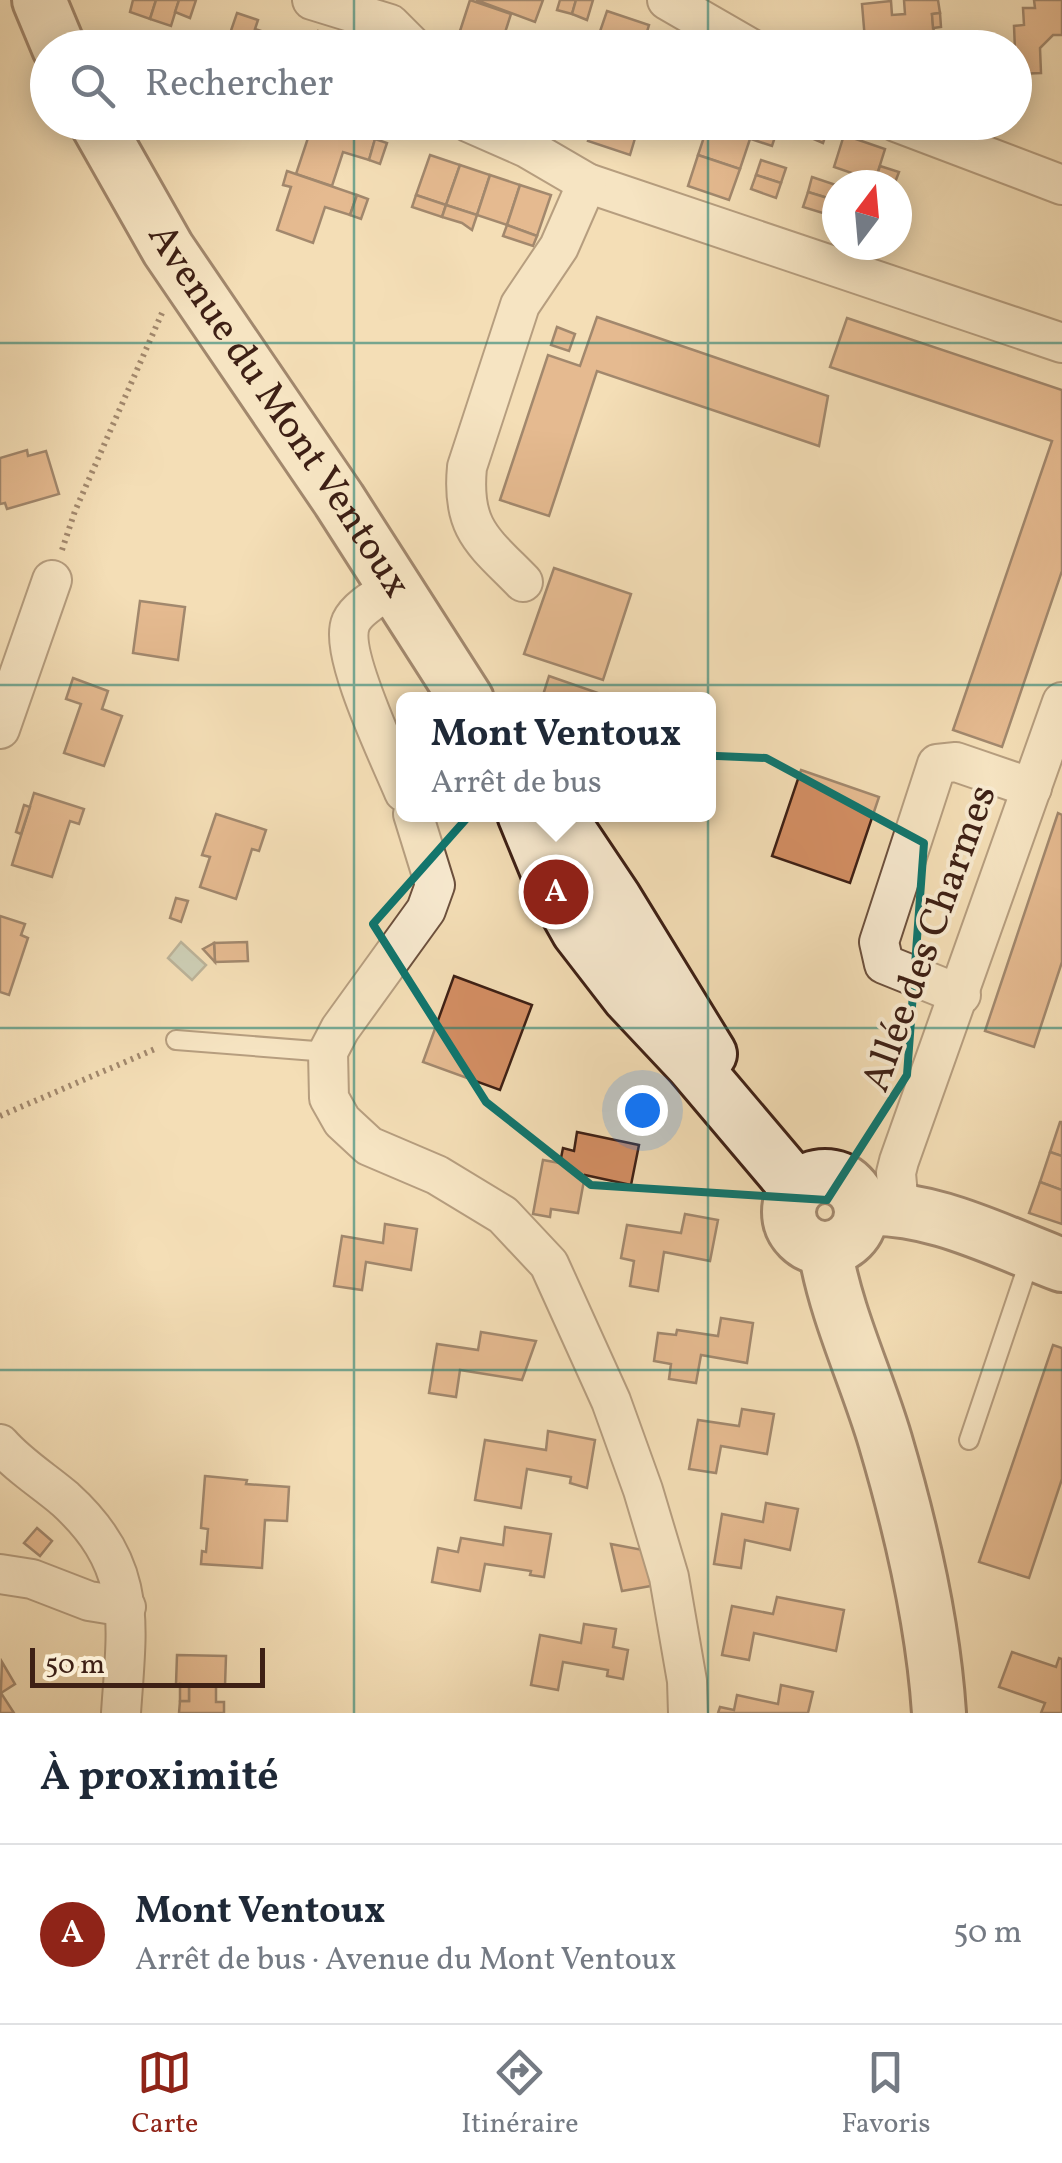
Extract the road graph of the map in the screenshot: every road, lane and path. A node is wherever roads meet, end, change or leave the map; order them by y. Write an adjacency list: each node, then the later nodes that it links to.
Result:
1 (39, 0): 4 (street)
2 (312, 0): 5 (street)
3 (667, 0): 6 (street)
4 (52, 30)
5 (396, 30)
6 (719, 30)
7 (106, 140): 12 (street, Avenue du Mont Ventoux)
8 (509, 140): 10 (street)
9 (943, 140): 11 (street)
10 (587, 182): 13 (street); 15 (street)
11 (1062, 185)
12 (196, 290): 14 (path); 16 (street, Avenue du Mont Ventoux)
13 (1062, 343)
14 (52, 580): 19 (street)
15 (524, 582)
16 (394, 588): 17 (street, Avenue du Mont Ventoux); 20 (street)
17 (462, 692)
18 (1062, 702): 21 (street, Allée des Charmes)
19 (0, 729)
20 (396, 773)
21 (1032, 788): 25 (street, Allée des Charmes); 25 (street)
22 (416, 822): 27 (street)
23 (527, 822): 29 (street)
24 (563, 822): 29 (street)
25 (960, 994): 31 (street, Allée des Charmes)
26 (176, 1040): 27 (lane); 28 (path)
27 (328, 1052): 39 (street)
28 (0, 1116)
29 (752, 1136): 30 (street)
30 (797, 1188): 31 (street); 32 (street)
31 (880, 1209): 32 (street); 33 (street)
32 (825, 1248): 40 (street)
33 (1047, 1259): 34 (lane)
34 (970, 1440)
35 (0, 1444): 37 (street)
36 (0, 1574): 37 (street)
37 (126, 1607): 38 (street)
38 (121, 1713)
39 (688, 1713)
40 (939, 1713)

